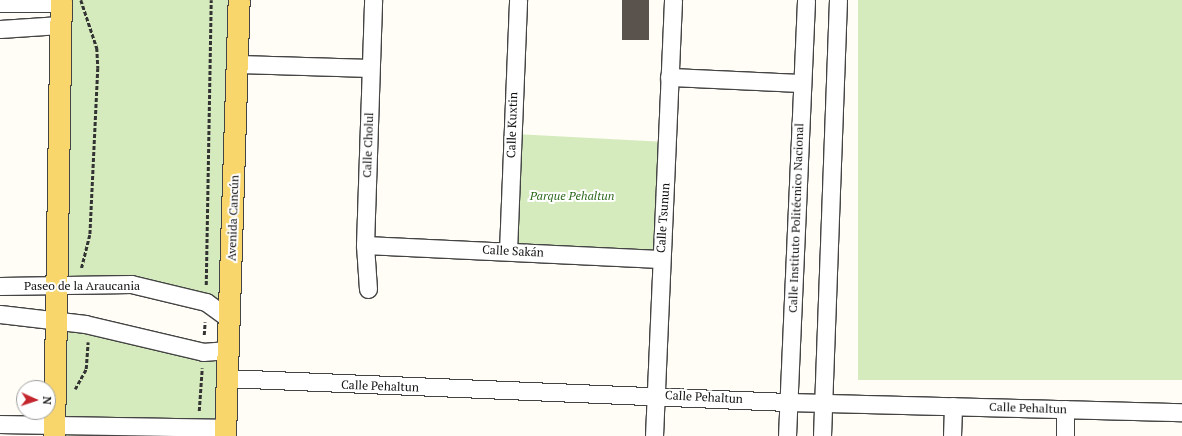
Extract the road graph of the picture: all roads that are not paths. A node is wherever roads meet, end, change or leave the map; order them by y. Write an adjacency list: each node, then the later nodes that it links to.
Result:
1 (239, 0): 11 (main road, Avenida Cancún)
2 (373, 0): 12 (street, Calle Cholul)
3 (518, 0): 16 (street, Calle Kuxtin)
4 (673, 0): 13 (street, Calle Tsunun)
5 (806, 0): 14 (street, Calle Instituto Politécnico Nacional)
6 (838, 0): 28 (street)
7 (67, 1): 8 (street); 9 (main road)
8 (0, 3)
9 (60, 25): 10 (street); 18 (main road)
10 (0, 29)
11 (239, 64): 12 (street); 23 (main road, Avenida Cancún)
12 (370, 68): 15 (street, Calle Cholul)
13 (669, 77): 14 (street); 17 (street, Calle Tsunun)
14 (802, 83): 27 (street, Calle Instituto Politécnico Nacional)
15 (365, 244): 16 (street, Calle Sakán); 20 (street, Calle Cholul)
16 (508, 251): 17 (street, Calle Sakán)
17 (660, 259): 26 (street, Calle Tsunun)
18 (67, 284): 19 (street, Paseo de la Araucania); 22 (main road); 23 (street, Paseo de la Araucania)
19 (0, 286)
20 (368, 289)
21 (0, 314): 22 (street)
22 (54, 318): 24 (street); 33 (main road)
23 (229, 319): 24 (main road, Avenida Cancún)
24 (227, 350): 25 (main road, Avenida Cancún)
25 (226, 378): 26 (street, Calle Pehaltun); 34 (main road, Avenida Cancún)
26 (654, 395): 27 (street, Calle Pehaltun); 35 (street, Calle Tsunun)
27 (788, 402): 28 (street, Calle Pehaltun); 36 (street, Calle Instituto Politécnico Nacional)
28 (823, 402): 29 (street, Calle Pehaltun); 37 (street)
29 (953, 406): 30 (street, Calle Pehaltun); 38 (street)
30 (1065, 409): 31 (street, Calle Pehaltun); 39 (street)
31 (1182, 412)
32 (0, 424): 33 (street)
33 (54, 430): 34 (street)
34 (225, 432)
35 (654, 436)
36 (787, 436)
37 (822, 436)
38 (952, 436)
39 (1065, 436)

